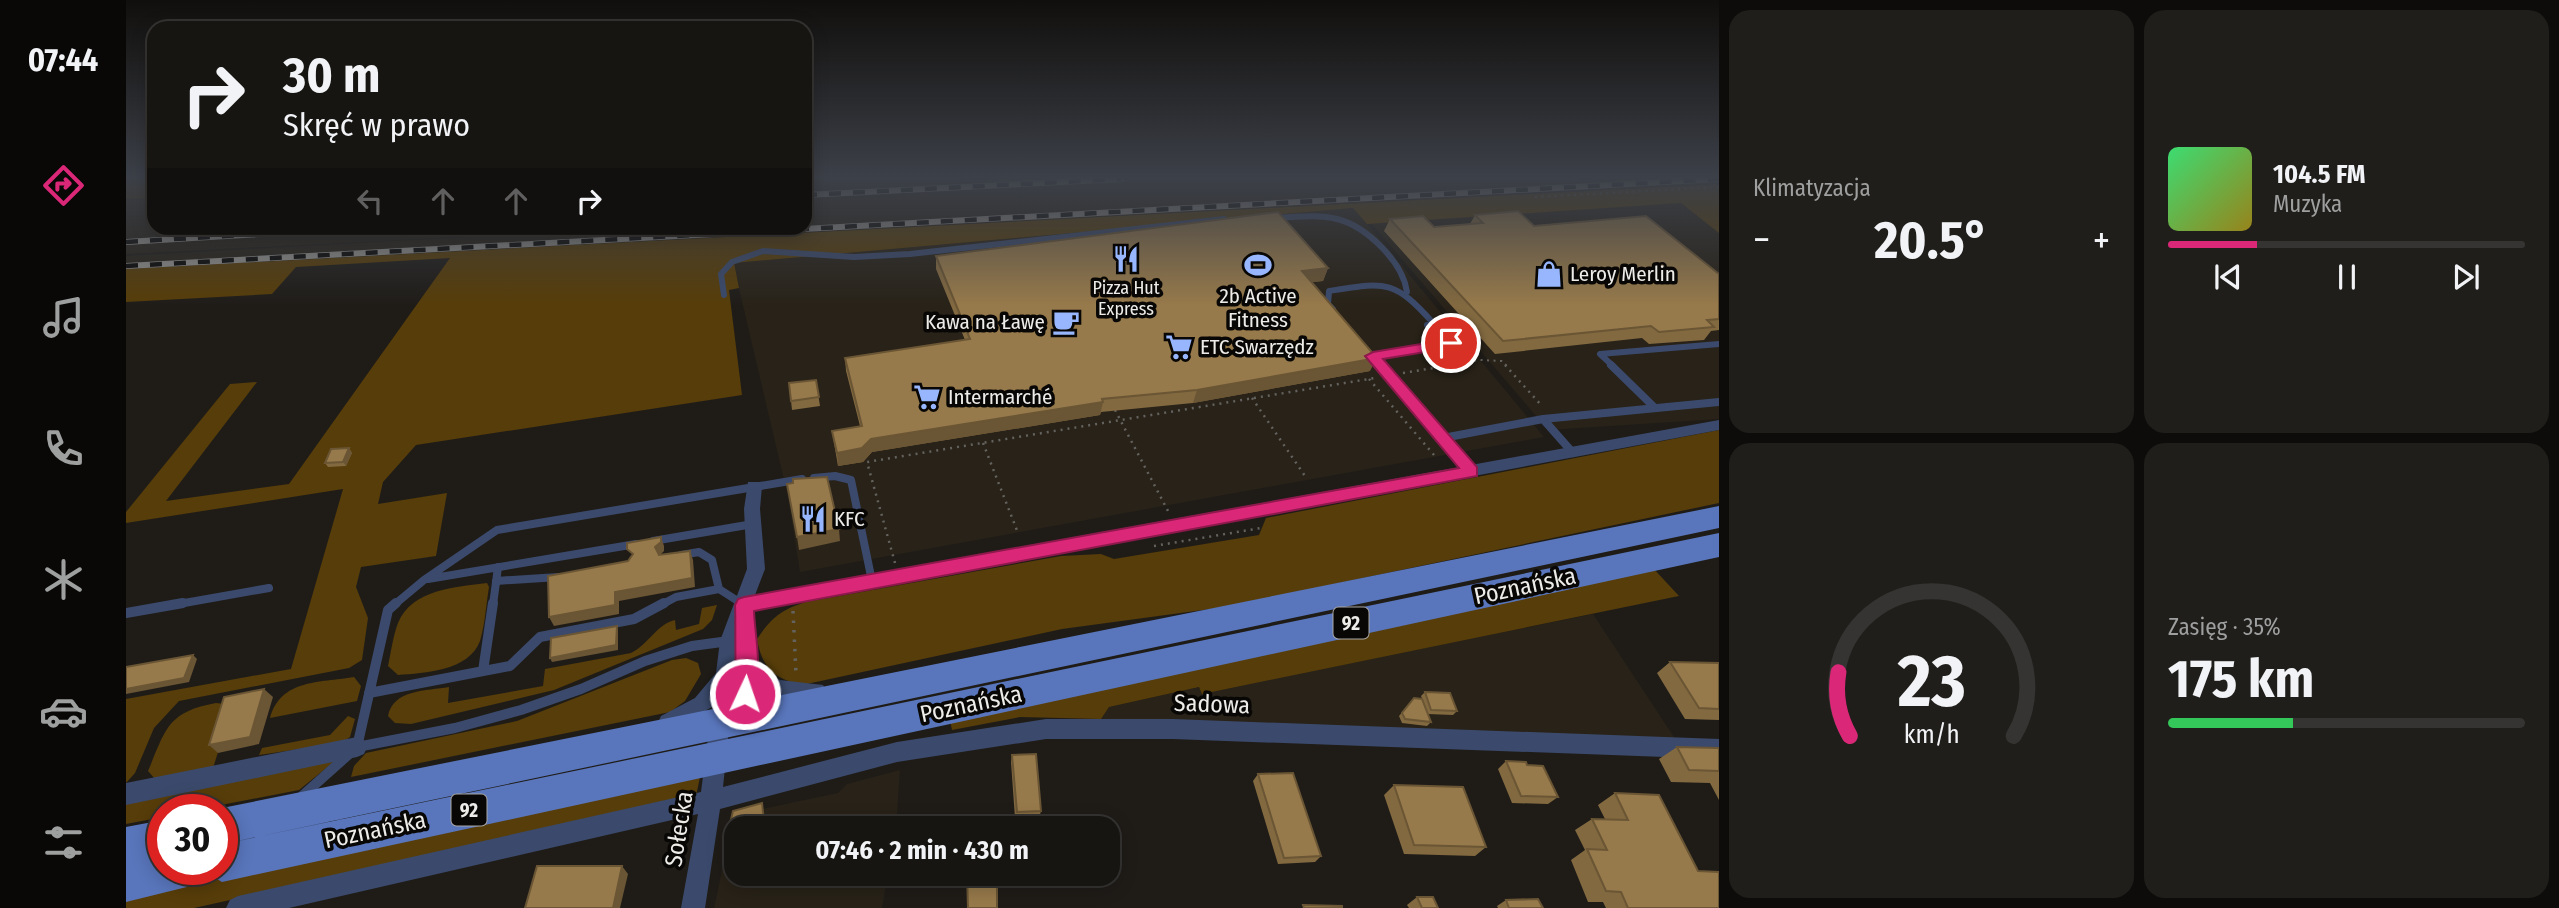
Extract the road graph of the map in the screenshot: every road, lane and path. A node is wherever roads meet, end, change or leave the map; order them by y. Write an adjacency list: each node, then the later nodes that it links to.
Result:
1 (1188, 221): 4 (lane)
2 (1343, 221): 3 (lane)
3 (1407, 292): 5 (lane); 8 (lane)
4 (724, 295)
5 (1339, 317)
6 (1719, 344): 13 (lane)
7 (1364, 346): 8 (lane)
8 (1373, 356): 9 (lane)
9 (1389, 376): 10 (path); 15 (path); 18 (lane)
10 (1369, 379): 11 (path); 21 (path)
11 (1252, 398): 16 (path); 23 (path)
12 (1719, 402): 13 (lane)
13 (1654, 407): 15 (lane)
14 (1115, 410): 16 (path)
15 (1548, 418): 18 (lane); 20 (lane)
16 (1119, 420): 19 (path); 27 (path)
17 (1719, 425): 20 (street)
18 (1443, 438): 22 (lane)
19 (983, 443): 29 (path); 36 (path)
20 (1573, 453): 22 (street)
21 (1434, 455)
22 (1471, 471): 27 (street)
23 (1307, 479)
24 (754, 486): 26 (street); 37 (lane); 39 (lane)
25 (1719, 517): 48 (main road, Poznańska / 92)
26 (753, 524): 34 (lane); 42 (street)
27 (1176, 526): 30 (path); 36 (street)
28 (1261, 528): 30 (path)
29 (1018, 534)
30 (1185, 542): 32 (path)
31 (1719, 545): 54 (main road, Poznańska / 92)
32 (1152, 546)
33 (665, 558): 41 (lane)
34 (498, 567): 37 (lane); 38 (lane)
35 (567, 576): 38 (lane)
36 (898, 576): 39 (street)
37 (424, 580): 49 (lane)
38 (496, 581): 45 (lane)
39 (872, 581): 42 (street)
40 (270, 588): 43 (lane)
41 (719, 589): 42 (lane); 45 (lane)
42 (744, 605): 44 (street); 46 (street)
43 (126, 613)
44 (729, 641): 47 (street); 52 (lane)
45 (483, 671): 49 (lane)
46 (747, 671): 48 (street); 50 (street)
47 (726, 674): 50 (street); 51 (street)
48 (881, 688): 50 (main road, Poznańska / 92)
49 (369, 693): 52 (lane)
50 (732, 719): 51 (main road, Poznańska / 92); 54 (street, Sołecka)
51 (626, 741): 57 (main road, Poznańska / 92)
52 (357, 747): 55 (street); 57 (lane)
53 (1719, 749): 56 (street, Sadowa)
54 (716, 758): 56 (street, Sołecka); 61 (main road, Poznańska / 92)
55 (126, 794)
56 (711, 800): 64 (street, Sadowa); 65 (street, Sołecka)
57 (283, 813): 58 (main road, Poznańska / 92)
58 (238, 823)
59 (147, 841): 60 (main road)
60 (126, 846)
61 (238, 860)
62 (147, 879): 63 (main road)
63 (126, 883)
64 (238, 908)
65 (693, 908)

